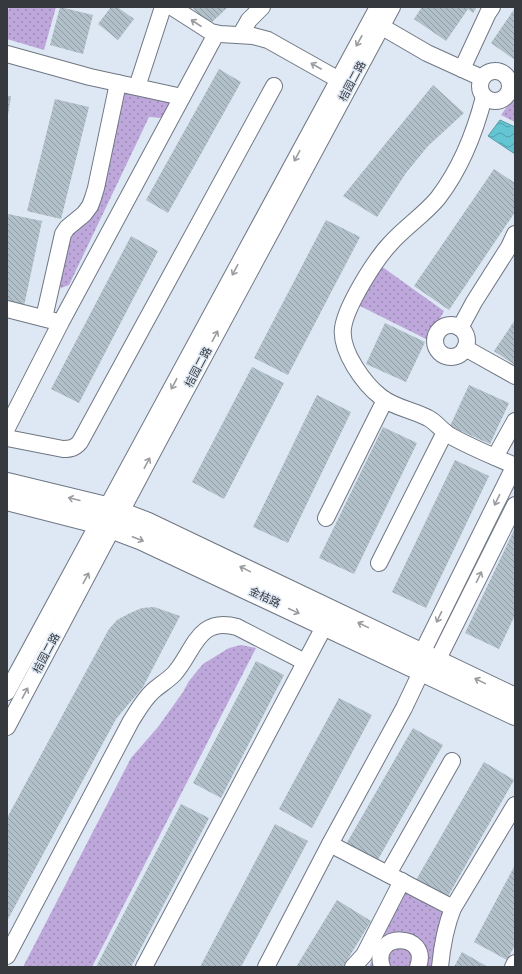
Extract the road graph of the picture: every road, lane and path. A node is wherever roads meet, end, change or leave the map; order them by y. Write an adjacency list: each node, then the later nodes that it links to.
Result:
1 (163, 7): 15 (street)
2 (172, 7): 7 (street, one-way to 2)
3 (262, 7): 8 (street)
4 (392, 7): 6 (street, 桔园二路)
5 (492, 7): 10 (street)
6 (377, 18): 10 (street); 13 (street, 桔园二路)
7 (216, 34): 8 (street); 17 (street)
8 (241, 34): 13 (street, one-way to 8)
9 (7, 54): 12 (street)
10 (462, 69): 11 (street)
11 (482, 78): 16 (street); 18 (street)
12 (118, 83): 15 (street); 21 (street)
13 (344, 83): 36 (street, 桔园二路)
14 (274, 86): 30 (street)
15 (137, 87): 17 (street)
16 (512, 89): 18 (street)
17 (182, 97): 22 (street)
18 (484, 97): 26 (street)
19 (515, 234): 23 (street)
20 (7, 308): 21 (street)
21 (44, 318): 22 (street)
22 (61, 322): 28 (street)
23 (460, 328): 24 (street); 24 (street)
24 (465, 348): 25 (street)
25 (515, 376)
26 (385, 400): 29 (street); 37 (street)
27 (515, 421): 31 (street)
28 (7, 428)
29 (445, 432): 31 (street); 38 (street)
30 (7, 438)
31 (495, 457): 32 (street)
32 (515, 466): 41 (street, one-way to 41)
33 (7, 483): 36 (main road, one-way to 33)
34 (7, 500): 36 (main road, 金桔路)
35 (515, 505): 41 (street, one-way to 35)
36 (109, 518): 39 (main road, 金桔路, one-way to 39); 41 (main road, one-way to 36); 42 (street, 桔园二路); 45 (street, 桔园二路, one-way to 36)
37 (326, 518)
38 (379, 563)
39 (325, 625): 40 (street); 41 (main road, 金桔路)
40 (305, 662): 53 (street); 55 (street)
41 (425, 665): 43 (main road, one-way to 41); 44 (main road, 金桔路); 48 (street)
42 (7, 692)
43 (515, 698)
44 (515, 715)
45 (7, 728)
46 (452, 762): 49 (street)
47 (515, 804): 51 (street)
48 (330, 844): 49 (street); 56 (street)
49 (388, 874): 50 (street)
50 (402, 882): 51 (street); 52 (street)
51 (453, 908): 60 (street)
52 (377, 945): 57 (street); 58 (street); 59 (street)
53 (7, 956)
54 (515, 963): 61 (street)
55 (144, 967)
56 (266, 967)
57 (353, 967)
58 (382, 967)
59 (418, 967)
60 (440, 967)
61 (513, 967)

